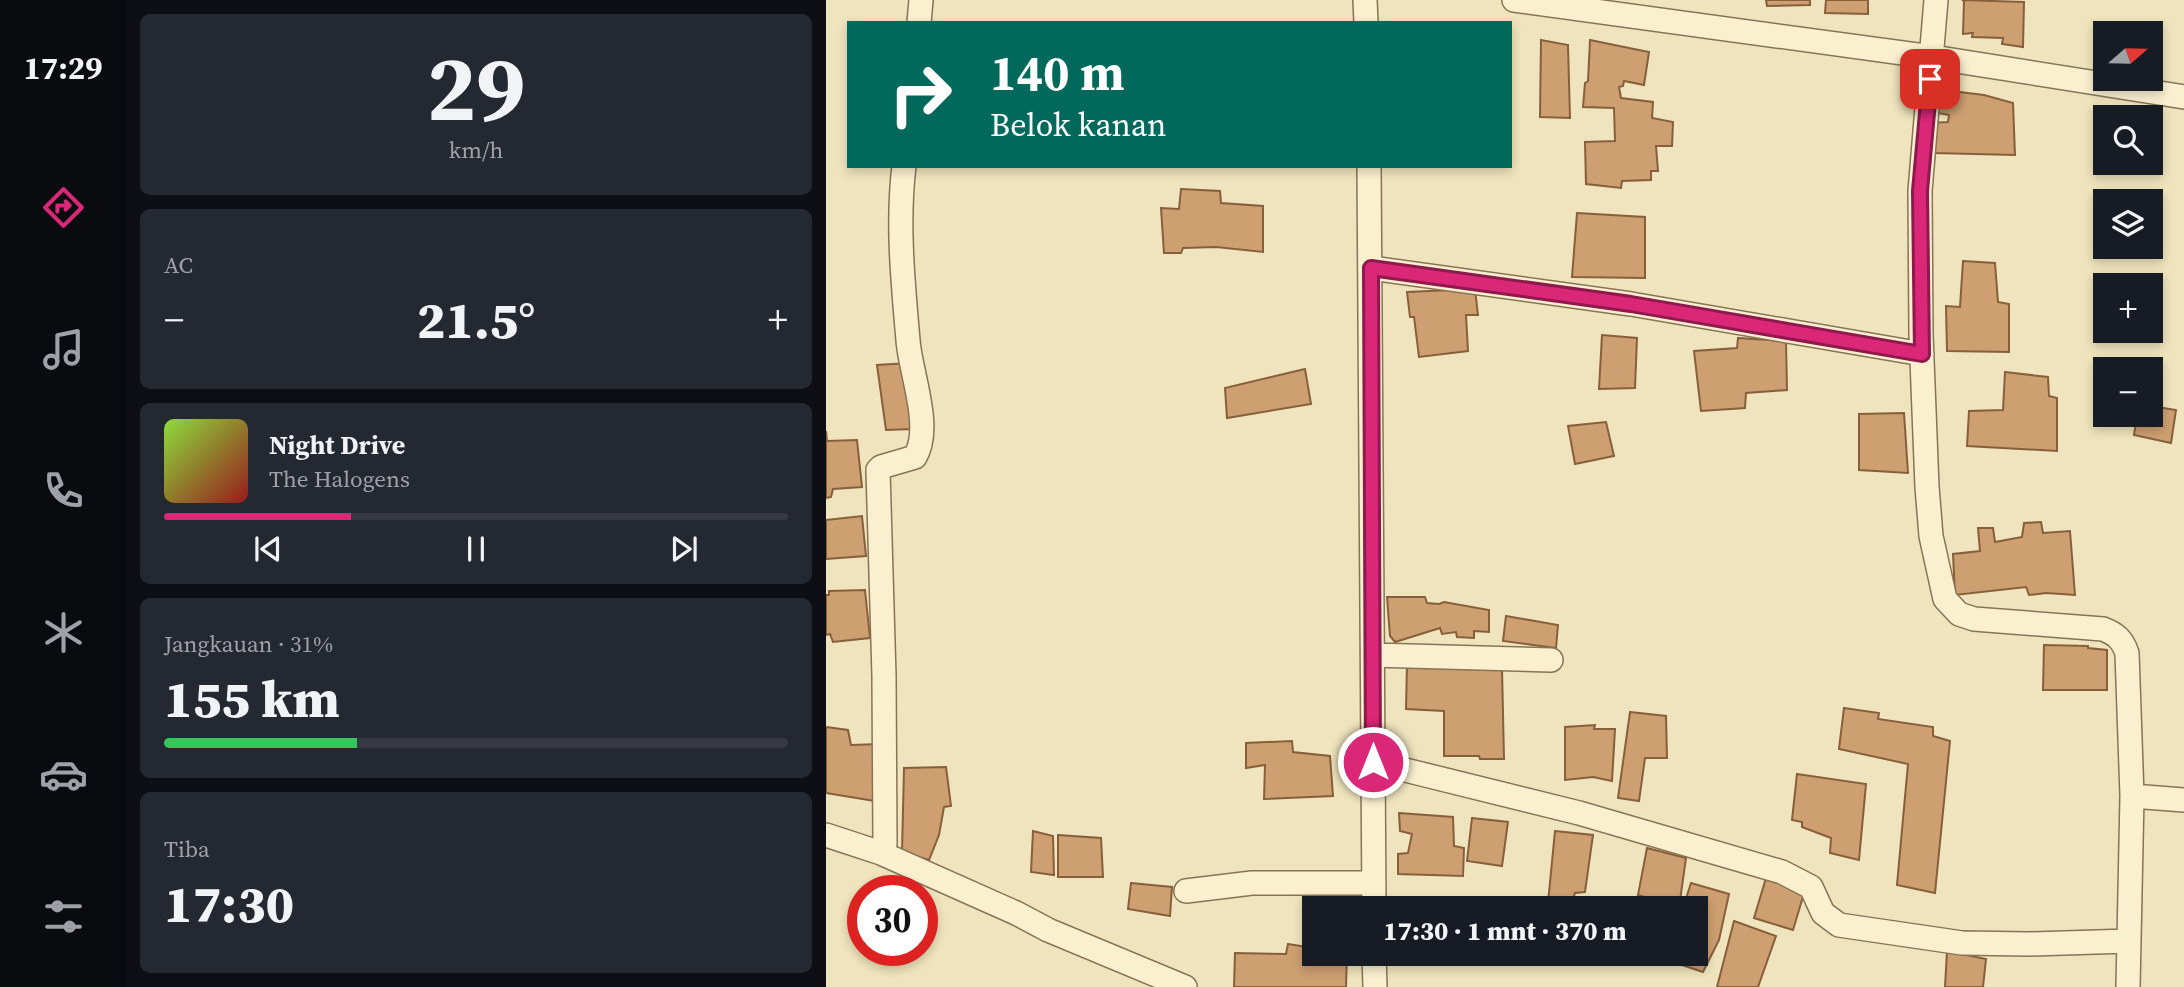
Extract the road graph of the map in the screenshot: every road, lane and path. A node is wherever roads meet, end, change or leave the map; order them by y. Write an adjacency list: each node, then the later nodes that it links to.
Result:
1 (921, 0): 5 (street)
2 (1365, 0): 6 (street)
3 (1514, 0): 7 (street)
4 (1936, 0): 7 (street)
5 (919, 21)
6 (1366, 21)
7 (1932, 57): 8 (street); 12 (street)
8 (2184, 97)
9 (904, 168): 19 (street)
10 (1368, 168): 11 (street)
11 (1371, 268): 12 (street); 13 (street)
12 (1922, 354): 16 (street)
13 (1373, 655): 14 (street); 15 (street)
14 (1551, 660)
15 (1373, 762): 20 (street); 23 (street)
16 (2132, 796): 17 (street); 23 (street)
17 (2184, 800)
18 (826, 835): 19 (street)
19 (881, 853): 25 (street)
20 (1374, 883): 21 (street); 22 (street)
21 (1186, 891)
22 (1374, 896)
23 (2129, 941): 27 (street)
24 (1374, 966): 26 (street)
25 (1185, 987)
26 (1375, 987)
27 (2128, 987)

